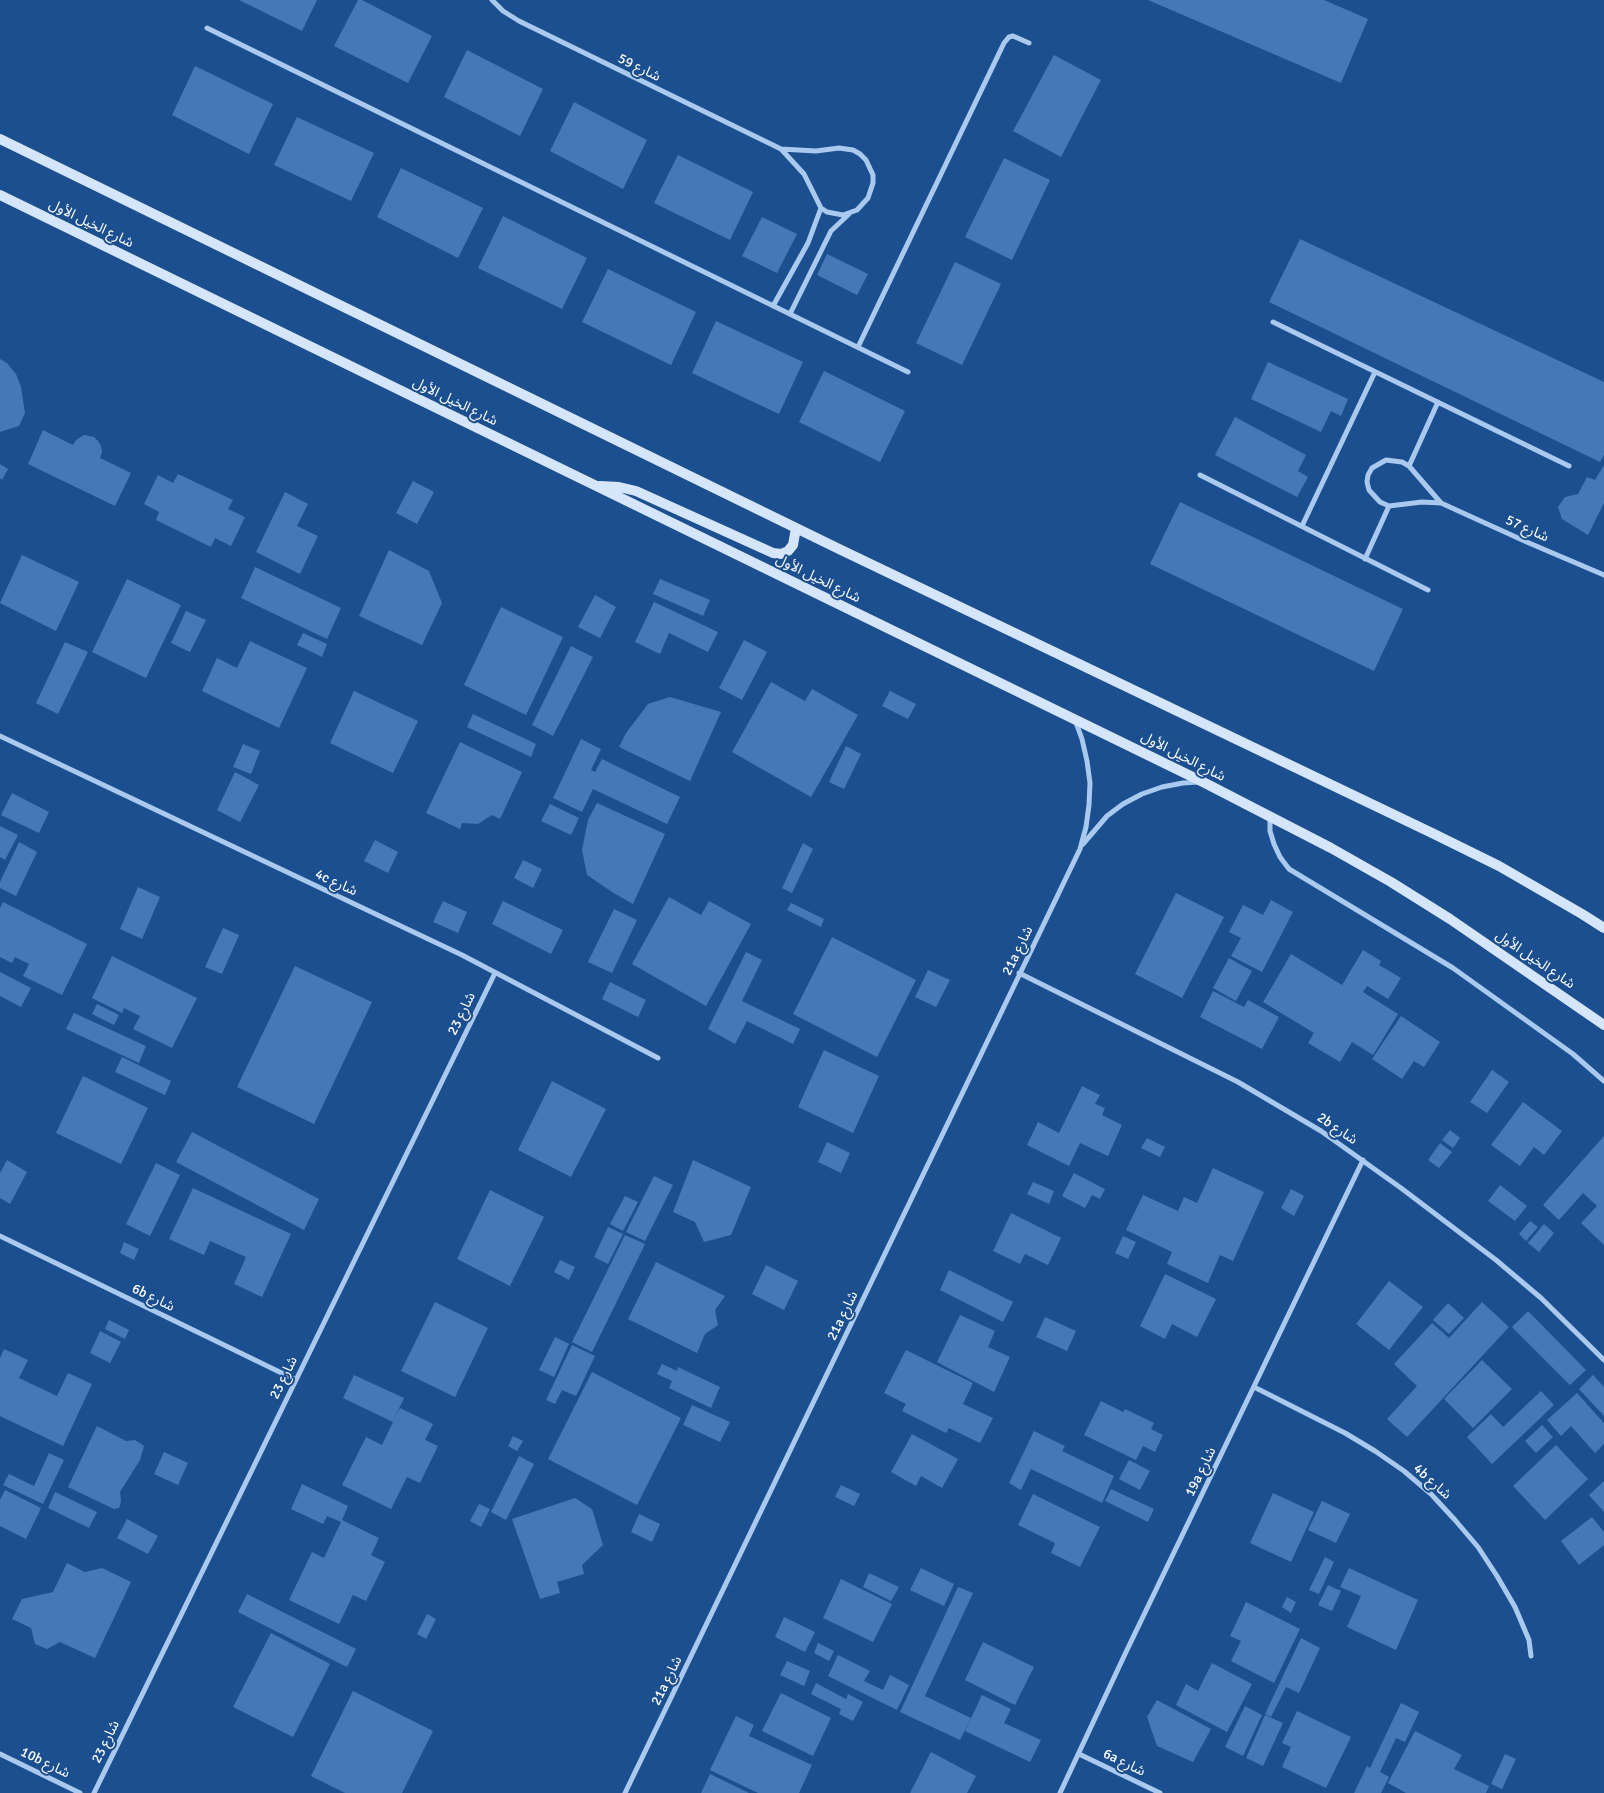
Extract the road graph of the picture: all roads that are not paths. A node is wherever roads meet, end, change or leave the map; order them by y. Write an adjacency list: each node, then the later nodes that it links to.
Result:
1 (492, 0): 5 (street, شارع 59)
2 (207, 28): 9 (street)
3 (1029, 43): 12 (street)
4 (0, 139): 23 (main road)
5 (781, 149): 7 (street); 8 (street)
6 (0, 195): 19 (main road, شارع الخيل الأول)
7 (820, 208): 8 (street); 9 (street)
8 (850, 213): 10 (street)
9 (773, 306): 10 (street)
10 (790, 314): 12 (street)
11 (1272, 322): 14 (street)
12 (858, 347): 13 (street)
13 (908, 372)
14 (1375, 372): 15 (street); 22 (street)
15 (1438, 402): 16 (street); 17 (street)
16 (1409, 466): 20 (street); 21 (street)
17 (1569, 466)
18 (1200, 475): 22 (street)
19 (596, 486): 23 (main road); 27 (main road, شارع الخيل الأول)
20 (1441, 503): 21 (street); 25 (street, شارع 57)
21 (1389, 506): 24 (street)
22 (1302, 526): 24 (street)
23 (796, 528): 32 (main road)
24 (1365, 558): 26 (street)
25 (1604, 575)
26 (1428, 590)
27 (1074, 718): 29 (main road, شارع الخيل الأول); 31 (street, 21a شارع)
28 (0, 736): 33 (street, 4c شارع)
29 (1203, 782): 30 (main road, شارع الخيل الأول); 31 (street, 21a شارع)
30 (1270, 817): 35 (main road, شارع الخيل الأول); 37 (street)
31 (1080, 849): 34 (street, 21a شارع)
32 (1604, 928)
33 (495, 972): 36 (street, 4c شارع); 41 (street, شارع 23)
34 (1020, 973): 38 (street, 2b شارع); 48 (street, 21a شارع)
35 (1604, 1025)
36 (658, 1058)
37 (1604, 1081)
38 (1363, 1160): 40 (street, 2b شارع); 42 (street, 19a شارع)
39 (0, 1236): 41 (street, 6b شارع)
40 (1604, 1360)
41 (296, 1380): 47 (street, شارع 23)
42 (1254, 1387): 43 (street, 4b شارع); 45 (street, 19a شارع)
43 (1531, 1656)
44 (0, 1754): 46 (street, 10b شارع)
45 (1079, 1754): 49 (street, 19a شارع); 50 (street, 6a شارع)
46 (80, 1793)
47 (94, 1793)
48 (625, 1793)
49 (1060, 1793)
50 (1160, 1793)

